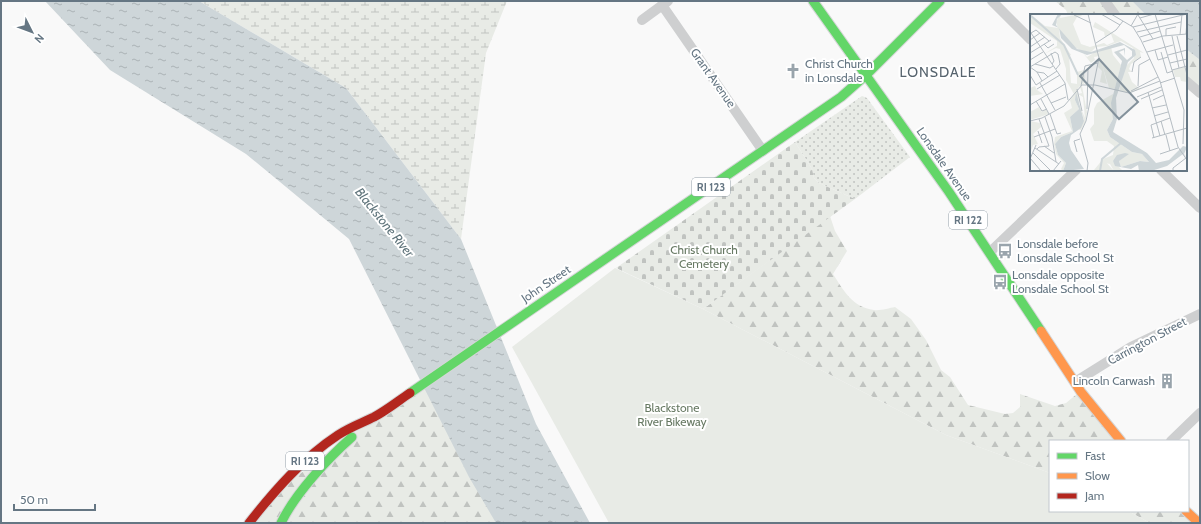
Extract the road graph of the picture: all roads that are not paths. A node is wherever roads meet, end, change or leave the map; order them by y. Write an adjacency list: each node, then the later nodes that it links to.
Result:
1 (813, 1): 9 (main road, Lonsdale Avenue / RI 122)
2 (940, 1): 9 (main road, RI 123)
3 (992, 1): 8 (street)
4 (1105, 1): 6 (street)
5 (665, 3): 7 (street); 12 (street, Grant Avenue)
6 (1114, 14)
7 (642, 20)
8 (1030, 39)
9 (866, 75): 12 (main road, John Street / RI 123); 16 (main road, Lonsdale Avenue / RI 122)
10 (1187, 82): 11 (street)
11 (1200, 93)
12 (763, 151): 20 (main road, John Street / RI 123)
13 (1075, 171): 16 (street)
14 (1162, 171): 15 (street)
15 (1200, 208)
16 (990, 252): 18 (main road, Lonsdale Avenue / RI 122)
17 (1200, 314): 18 (street, Carrington Street)
18 (1075, 382): 21 (main road, Lonsdale Avenue / RI 122)
19 (1200, 413): 22 (street)
20 (374, 417): 23 (main road, John Street / RI 123); 24 (main road, RI 123)
21 (1120, 440)
22 (1172, 440)
23 (281, 485): 24 (main road); 26 (main road, John Street / RI 123)
24 (291, 506): 27 (main road, RI 123)
25 (1187, 512): 28 (main road)
26 (250, 523)
27 (281, 523)
28 (1199, 523)

